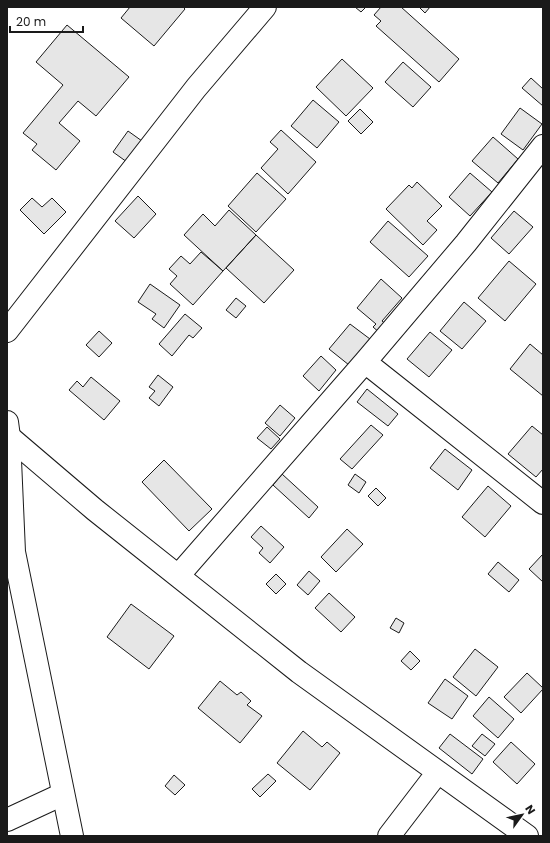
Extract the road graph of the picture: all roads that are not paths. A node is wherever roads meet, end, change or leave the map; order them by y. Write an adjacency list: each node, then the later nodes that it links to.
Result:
1 (265, 7): 3 (street)
2 (543, 146): 4 (street)
3 (7, 331)
4 (365, 362): 6 (street); 7 (street)
5 (8, 432): 7 (street); 9 (street)
6 (542, 499)
7 (178, 576): 8 (street)
8 (438, 772): 12 (street); 13 (street)
9 (63, 794): 10 (street); 11 (street)
10 (7, 820)
11 (72, 836)
12 (389, 836)
13 (527, 836)

